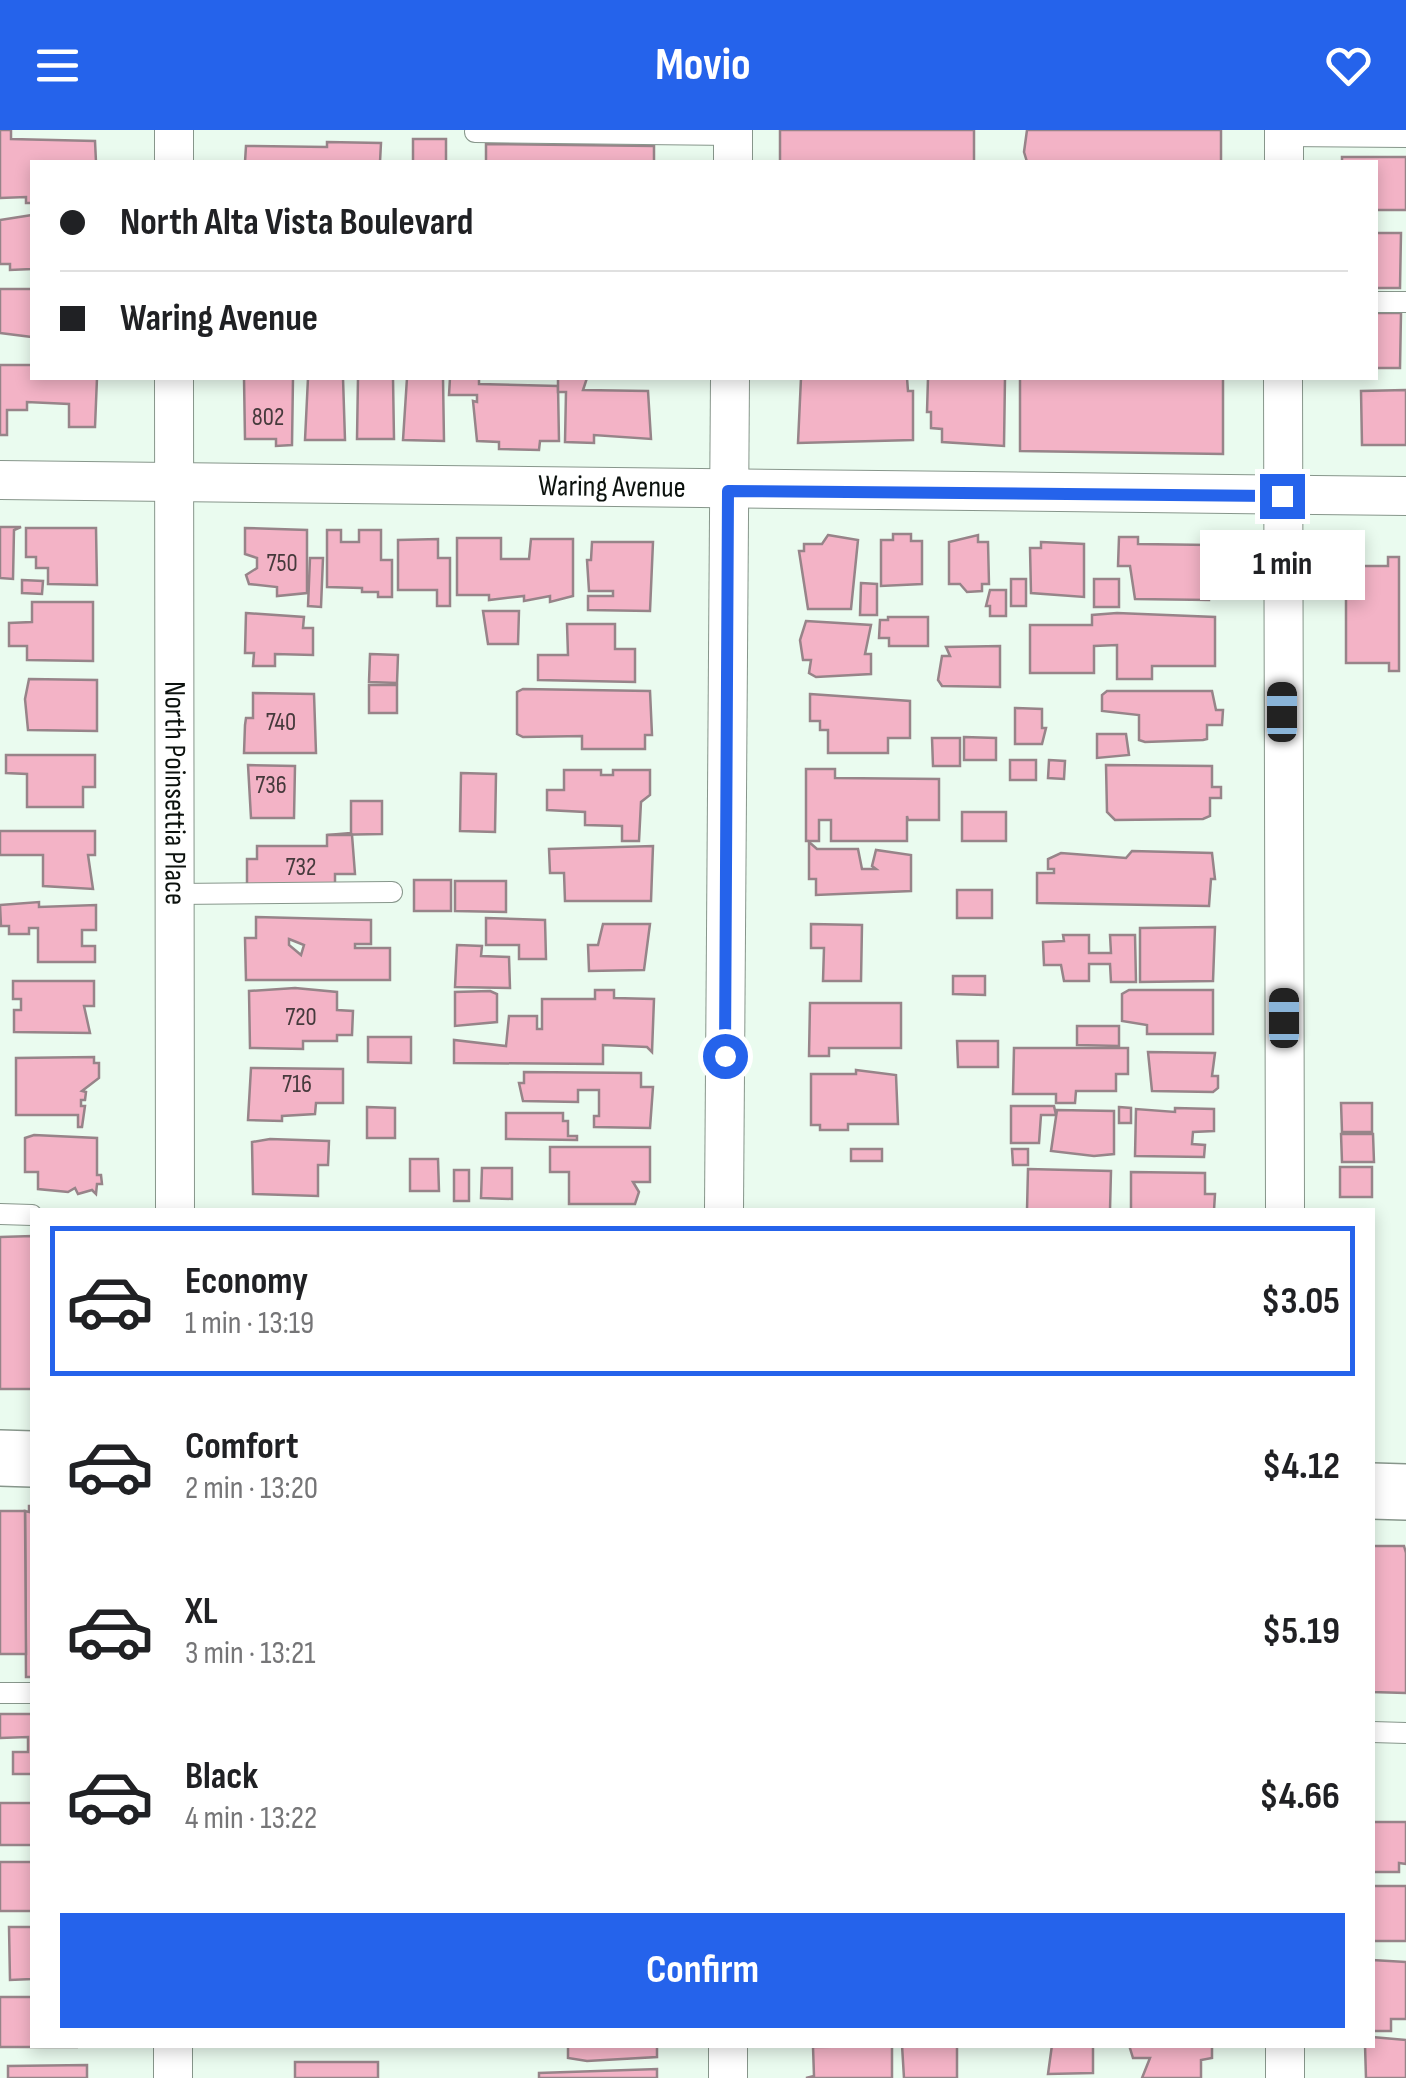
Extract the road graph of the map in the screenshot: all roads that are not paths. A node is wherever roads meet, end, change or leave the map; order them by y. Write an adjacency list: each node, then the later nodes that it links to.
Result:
1 (174, 130): 6 (street)
2 (475, 132): 4 (lane)
3 (1406, 138): 5 (lane)
4 (733, 142)
5 (1284, 143)
6 (174, 160)
7 (1378, 302): 8 (lane)
8 (1406, 302)
9 (174, 380): 13 (street, North Poinsettia Place)
10 (730, 380): 14 (street)
11 (1282, 380): 15 (street)
12 (0, 480): 13 (street, Waring Avenue)
13 (174, 480): 14 (street, Waring Avenue); 18 (street, North Poinsettia Place)
14 (728, 491): 15 (street, Waring Avenue); 20 (street)
15 (1282, 496): 16 (street, Waring Avenue); 21 (street)
16 (1406, 496)
17 (392, 892): 18 (lane)
18 (175, 894): 19 (street, North Poinsettia Place)
19 (176, 1208)
20 (724, 1208)
21 (1285, 1208)
22 (0, 1214): 23 (lane)
23 (30, 1215)
24 (0, 1458): 25 (main road)
25 (30, 1458)
26 (1375, 1491): 27 (main road)
27 (1406, 1492)
28 (0, 1692): 29 (lane)
29 (30, 1694)
30 (1375, 1732): 31 (lane)
31 (1406, 1733)
32 (174, 2048): 35 (street)
33 (728, 2048): 36 (street)
34 (1285, 2048): 37 (street)
35 (173, 2078)
36 (728, 2078)
37 (1285, 2078)

